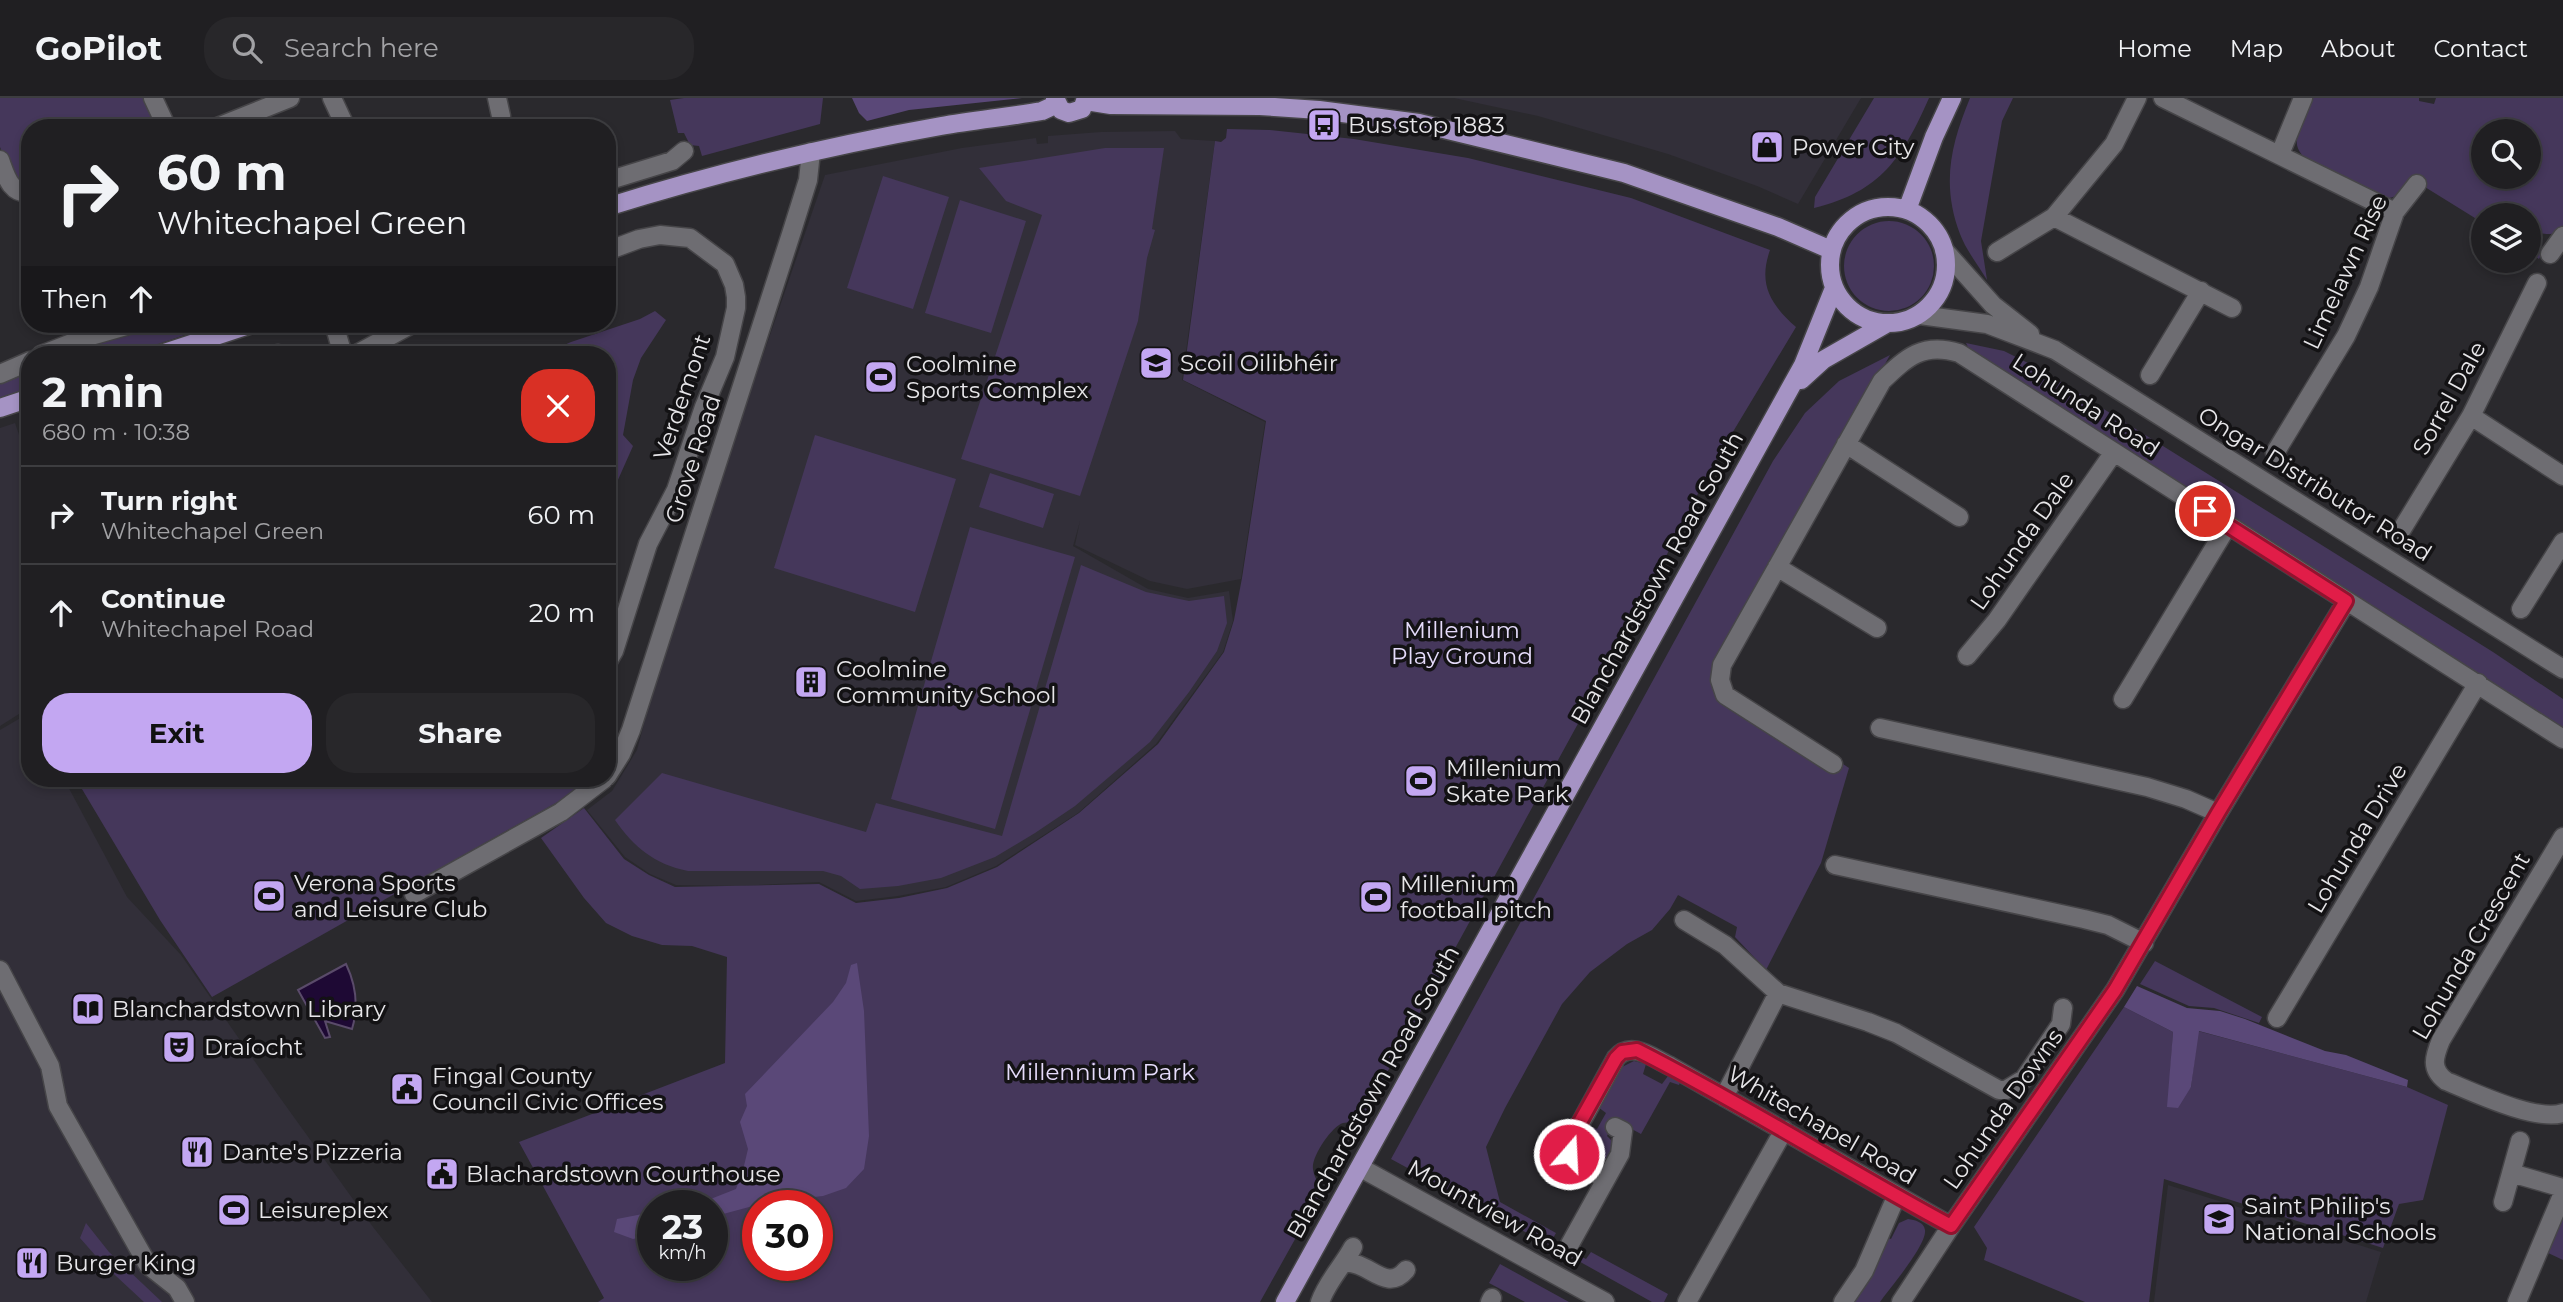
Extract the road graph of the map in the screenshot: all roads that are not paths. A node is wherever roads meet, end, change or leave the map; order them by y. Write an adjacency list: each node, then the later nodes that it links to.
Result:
1 (153, 98): 12 (street)
2 (290, 98): 13 (street)
3 (332, 98): 14 (street)
4 (497, 98): 11 (street)
5 (1952, 98): 23 (main road)
6 (2137, 98): 25 (street)
7 (2163, 98): 17 (street)
8 (2303, 98): 17 (street)
9 (1086, 100): 10 (main road); 28 (main road)
10 (1056, 101): 16 (main road)
11 (501, 116)
12 (163, 119)
13 (238, 119)
14 (342, 119)
15 (684, 151): 19 (street)
16 (811, 152): 22 (main road); 71 (street, Grove Road)
17 (2280, 154): 24 (street)
18 (0, 160): 21 (street)
19 (616, 178)
20 (2417, 184): 24 (street, Limelawn Rise)
21 (21, 192)
22 (616, 204)
23 (1907, 210): 28 (main road); 29 (main road)
24 (2395, 212): 54 (street, Limelawn Rise)
25 (2054, 216): 30 (street); 34 (street)
26 (2563, 236): 31 (street)
27 (616, 248): 64 (street, Verdemont)
28 (1831, 250): 33 (main road)
29 (1944, 250): 36 (main road); 41 (street, Ongar Distributor Road)
30 (1997, 252)
31 (2550, 254)
32 (2537, 283): 51 (street, Sorrel Dale)
33 (1834, 288): 37 (main road); 48 (main road, Blanchardstown Road South)
34 (2200, 291): 35 (street); 47 (street)
35 (2232, 308)
36 (1920, 314): 37 (main road); 41 (street, Ongar Distributor Road)
37 (1886, 324): 48 (main road, Blanchardstown Road South)
38 (101, 333): 42 (street)
39 (225, 333): 43 (main road)
40 (395, 333): 44 (street)
41 (2041, 342): 66 (street, Ongar Distributor Road)
42 (64, 346)
43 (185, 346)
44 (372, 346)
45 (21, 365): 46 (street)
46 (0, 374)
47 (2150, 375)
48 (1788, 392): 89 (main road, Blanchardstown Road South)
49 (21, 401): 50 (main road)
50 (0, 408)
51 (2471, 416): 55 (street); 58 (street, Sorrel Dale)
52 (1846, 444): 53 (street, Lohunda Road); 56 (street); 60 (street, Lohunda Road)
53 (2114, 452): 57 (street, Lohunda Road); 65 (street, Lohunda Dale)
54 (2275, 453)
55 (2563, 476)
56 (1959, 517)
57 (2228, 525): 61 (street, Lohunda Road); 68 (street)
58 (2399, 534)
59 (2563, 542): 62 (street)
60 (1777, 567): 63 (street); 72 (street, Lohunda Road)
61 (2346, 601): 67 (street, Lohunda Road); 74 (street, Lohunda Downs)
62 (2521, 609)
63 (1877, 628)
64 (616, 645)
65 (1967, 656)
66 (2563, 669)
67 (2478, 683): 70 (street, Lohunda Road); 83 (street, Lohunda Drive)
68 (2123, 699)
69 (1880, 728): 74 (street)
70 (2563, 739)
71 (616, 762)
72 (1833, 764)
73 (593, 787): 77 (street, Grove Road)
74 (2218, 813): 79 (street, Lohunda Downs)
75 (2563, 837): 85 (street, Lohunda Crescent)
76 (1835, 864): 79 (street)
77 (414, 894)
78 (1684, 920): 81 (street)
79 (2144, 943): 95 (street, Lohunda Downs)
80 (0, 970): 100 (street)
81 (1778, 993): 82 (street); 84 (street)
82 (2063, 1008)
83 (2277, 1018)
84 (1724, 1097): 87 (street, Whitechapel Road); 91 (street, Whitechapel Road)
85 (2563, 1113)
86 (1615, 1127): 91 (street)
87 (1784, 1130): 93 (street, Whitechapel Road); 104 (street)
88 (2520, 1141): 90 (street)
89 (1361, 1168): 101 (main road, Blanchardstown Road South); 103 (street, Mountview Road)
90 (2511, 1173): 92 (street); 94 (street)
91 (1605, 1179): 96 (street)
92 (2563, 1190): 107 (street)
93 (1896, 1197): 95 (street, Whitechapel Road); 105 (street)
94 (2503, 1202)
95 (1951, 1226): 106 (street, Lohunda Downs)
96 (1570, 1244)
97 (1353, 1247): 98 (street)
98 (1345, 1263): 99 (street); 102 (street)
99 (1406, 1270)
100 (185, 1302)
101 (1285, 1302)
102 (1321, 1302)
103 (1605, 1302)
104 (1687, 1302)
105 (1843, 1302)
106 (1901, 1302)
107 (2517, 1302)

